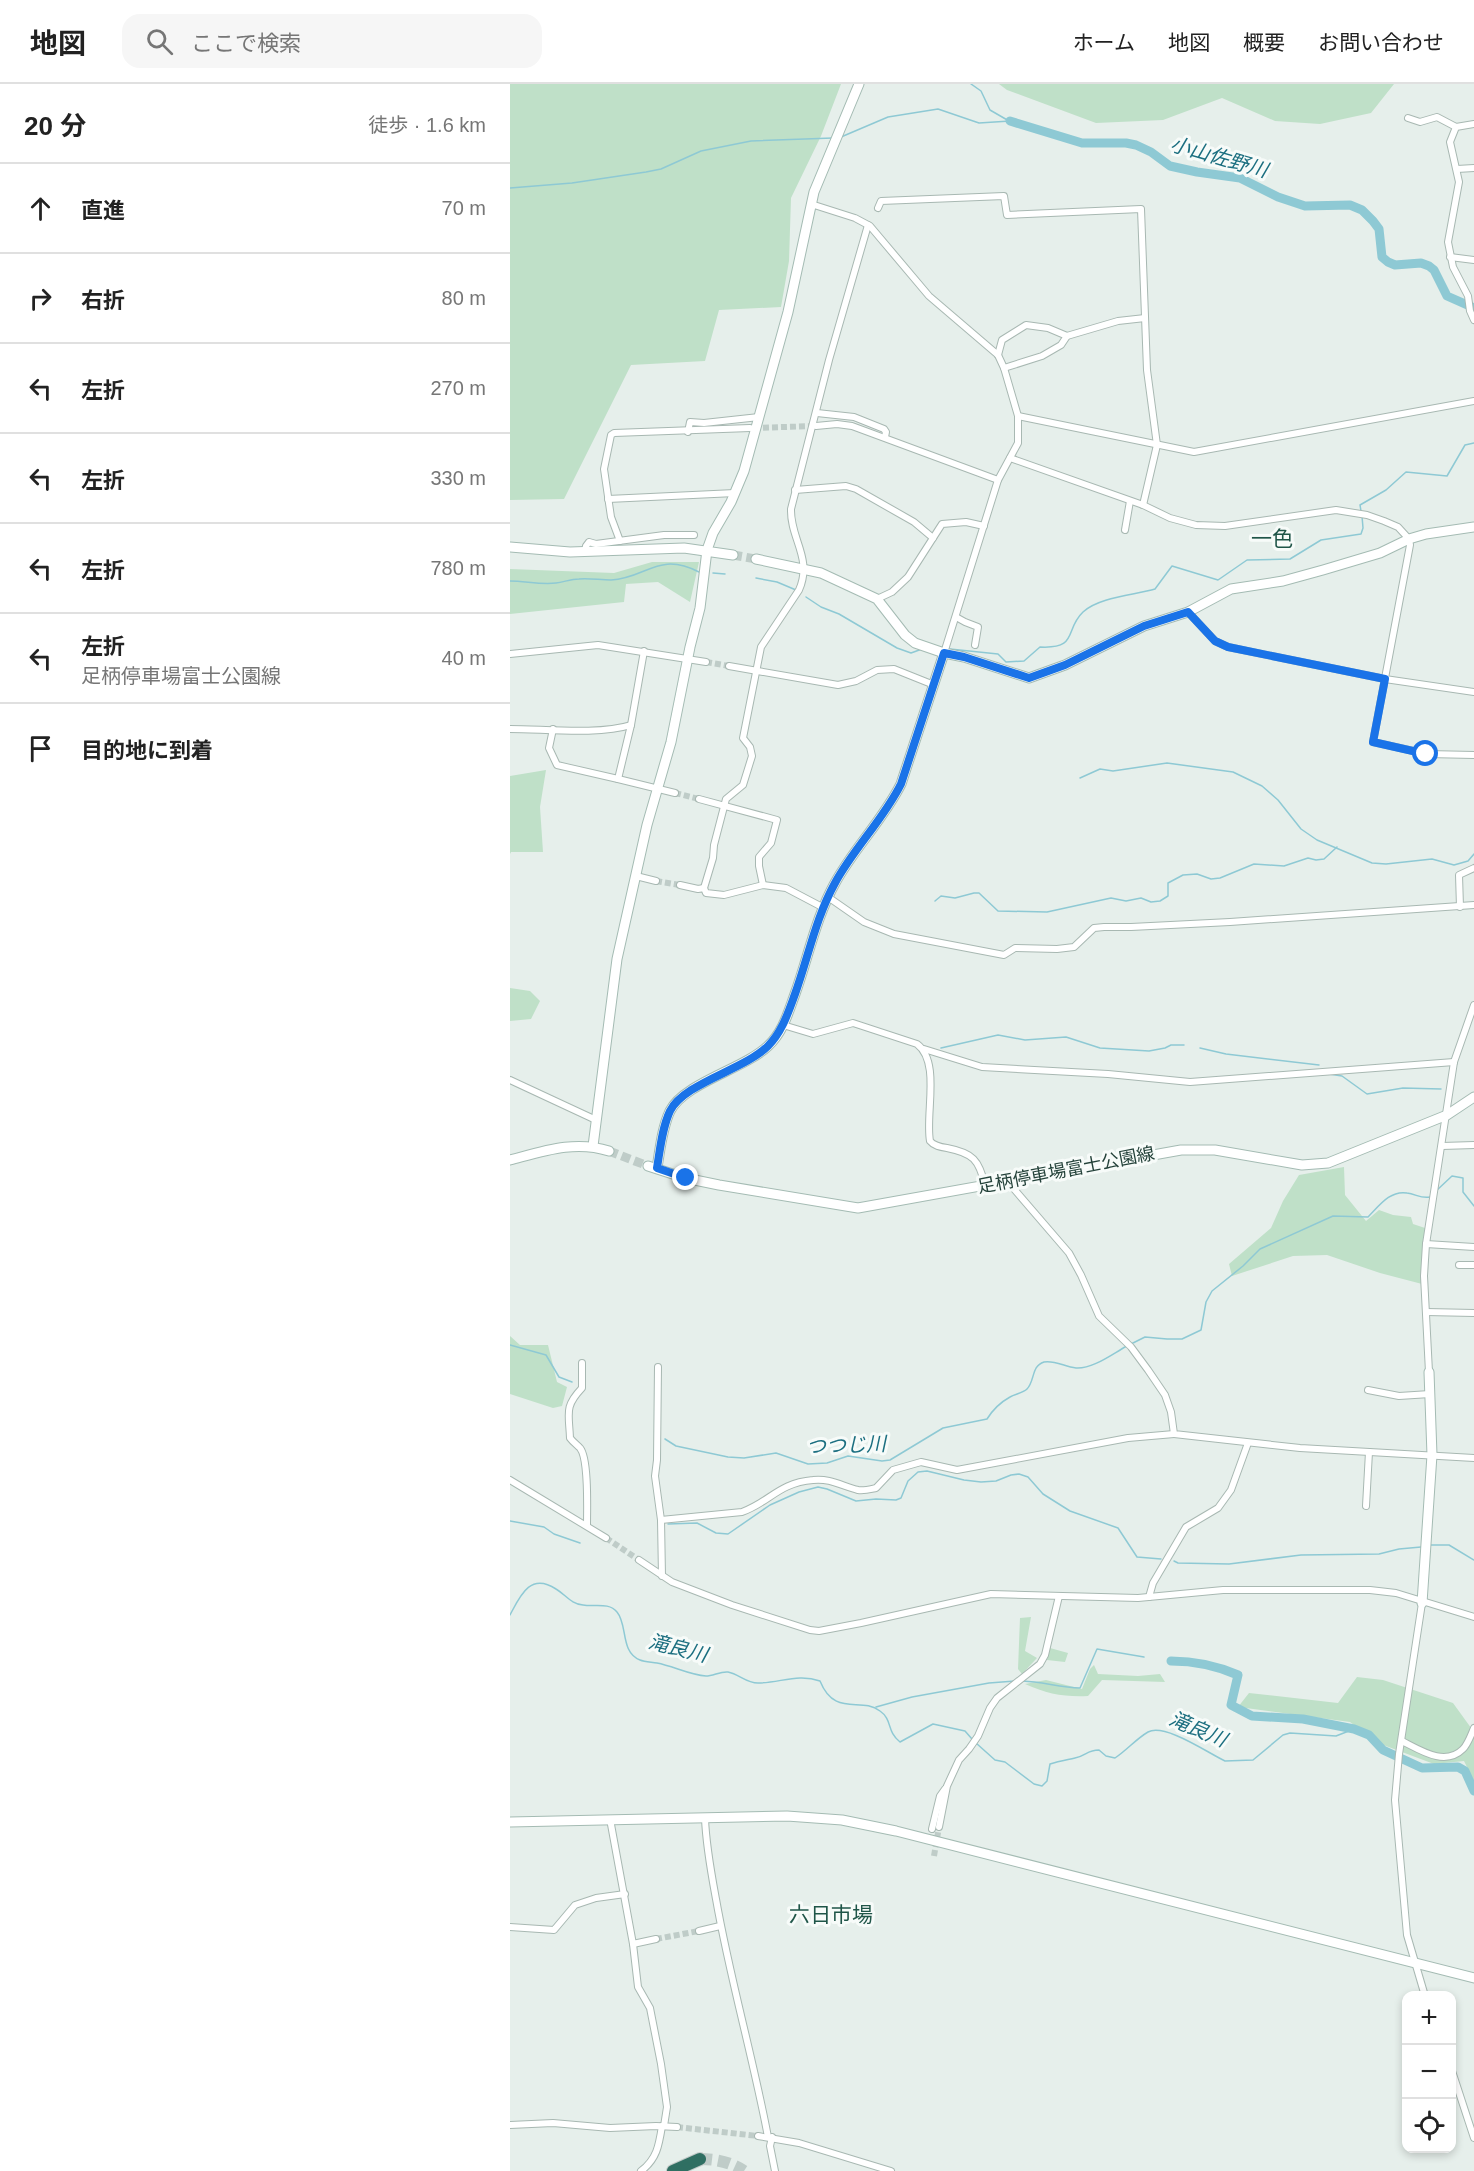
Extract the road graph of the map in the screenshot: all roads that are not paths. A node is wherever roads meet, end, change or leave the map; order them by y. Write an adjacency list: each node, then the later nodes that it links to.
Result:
1 (860, 84): 7 (street)
2 (1408, 118): 4 (street)
3 (1474, 124): 4 (street)
4 (1456, 127): 6 (street)
5 (1474, 168): 6 (street)
6 (1457, 169): 10 (street)
7 (816, 206): 9 (street); 21 (street)
8 (878, 208): 13 (street)
9 (866, 223): 16 (street); 19 (street)
10 (1450, 257): 11 (street); 12 (street)
11 (1474, 260)
12 (1470, 298): 14 (street)
13 (1145, 318): 15 (street); 26 (street)
14 (1474, 320)
15 (1067, 336): 16 (street); 17 (street)
16 (998, 355): 17 (street)
17 (1004, 368): 20 (street)
18 (1474, 401): 26 (street)
19 (817, 413): 25 (street); 29 (street)
20 (1018, 416): 26 (street); 27 (street)
21 (759, 417): 24 (street); 30 (street)
22 (816, 426): 25 (street)
23 (750, 428): 24 (street)
24 (688, 432): 31 (street)
25 (885, 437): 28 (street)
26 (1157, 444): 33 (street)
27 (1010, 458): 28 (street); 32 (street)
28 (998, 480): 34 (street)
29 (795, 490): 38 (street); 46 (street)
30 (735, 493): 31 (street); 42 (street)
31 (608, 499): 40 (street)
32 (1130, 501): 33 (street); 36 (street)
33 (1143, 505): 39 (street)
34 (984, 526): 38 (street); 49 (street)
35 (1474, 527): 39 (street)
36 (1125, 530)
37 (694, 535): 40 (street)
38 (933, 538): 47 (street)
39 (1409, 539): 48 (street); 58 (street)
40 (620, 541): 43 (street)
41 (510, 547): 43 (street)
42 (707, 550): 43 (street); 44 (street); 54 (street)
43 (585, 551)
44 (733, 555)
45 (756, 559): 46 (street)
46 (805, 568): 47 (street); 57 (street)
47 (877, 599): 52 (street)
48 (1188, 612): 52 (street); 58 (street)
49 (956, 617): 50 (street); 52 (street)
50 (975, 645)
51 (644, 651): 53 (street); 54 (street); 61 (street)
52 (944, 653): 59 (street)
53 (510, 654)
54 (688, 658): 55 (street); 66 (street)
55 (706, 662)
56 (729, 666): 57 (street)
57 (756, 670): 59 (street); 69 (street)
58 (1385, 679): 60 (street); 64 (street)
59 (934, 685): 76 (street)
60 (1474, 692)
61 (631, 725): 63 (street); 65 (street)
62 (510, 729): 63 (street)
63 (553, 729): 65 (street)
64 (1474, 755)
65 (618, 779): 66 (street)
66 (657, 789): 67 (street); 71 (street)
67 (675, 793)
68 (699, 800): 69 (street)
69 (724, 806): 74 (street); 75 (street)
70 (1474, 868): 78 (street)
71 (636, 876): 72 (street); 87 (street)
72 (656, 881)
73 (680, 885): 75 (street)
74 (763, 885): 75 (street); 79 (street)
75 (704, 888)
76 (828, 897): 78 (street); 79 (street)
77 (1474, 906): 78 (street)
78 (1460, 907)
79 (824, 908): 81 (street)
80 (1474, 1005): 83 (street)
81 (783, 1025): 82 (street); 94 (street, 足柄停車場富士公園線)
82 (924, 1049): 83 (street); 94 (street)
83 (1454, 1062): 86 (street)
84 (510, 1080): 87 (street)
85 (1474, 1097): 86 (street, 足柄停車場富士公園線)
86 (1447, 1115): 90 (street); 93 (street, 足柄停車場富士公園線)
87 (596, 1120): 89 (street)
88 (1474, 1145): 90 (street)
89 (593, 1146): 91 (street); 92 (street)
90 (1442, 1146): 95 (street)
91 (609, 1151)
92 (510, 1160)
93 (1008, 1182): 94 (street, 足柄停車場富士公園線); 106 (street)
94 (985, 1185)
95 (1426, 1244): 96 (street); 99 (street)
96 (1474, 1248)
97 (1459, 1265): 98 (street)
98 (1474, 1265)
99 (1426, 1312): 100 (street); 103 (street)
100 (1474, 1313)
101 (582, 1363): 114 (street)
102 (658, 1367): 113 (street)
103 (1429, 1372): 105 (street)
104 (1368, 1390): 105 (street)
105 (1430, 1394): 109 (street)
106 (1174, 1434): 107 (street); 113 (street)
107 (1248, 1443): 108 (street); 119 (street)
108 (1368, 1452): 109 (street); 112 (street)
109 (1432, 1455): 110 (street); 120 (street)
110 (1474, 1458)
111 (510, 1480): 114 (street)
112 (1366, 1506)
113 (661, 1520): 117 (street)
114 (587, 1526): 115 (street)
115 (606, 1538)
116 (639, 1560): 117 (street)
117 (662, 1576): 118 (street)
118 (1059, 1596): 119 (street); 127 (street)
119 (1149, 1597): 120 (street)
120 (1422, 1603): 121 (street); 123 (street)
121 (1474, 1617)
122 (1474, 1728): 123 (street)
123 (1402, 1741): 134 (street)
124 (705, 1818): 125 (street); 129 (street); 134 (street)
125 (610, 1820): 126 (street); 128 (street)
126 (510, 1822)
127 (936, 1828)
128 (625, 1894): 130 (street); 133 (street)
129 (720, 1926): 131 (street); 142 (street)
130 (510, 1927)
131 (699, 1931)
132 (656, 1939): 133 (street)
133 (633, 1944): 139 (street)
134 (1414, 1963): 135 (street); 136 (street)
135 (1474, 1978)
136 (1424, 1991)
137 (1456, 2083): 143 (street)
138 (510, 2125): 139 (street)
139 (663, 2126): 140 (street); 145 (street)
140 (677, 2127)
141 (758, 2136): 142 (street)
142 (770, 2137): 147 (street); 148 (street)
143 (1474, 2138)
144 (700, 2159): 146 (highway)
145 (641, 2171)
146 (673, 2171)
147 (775, 2171)
148 (891, 2171)

